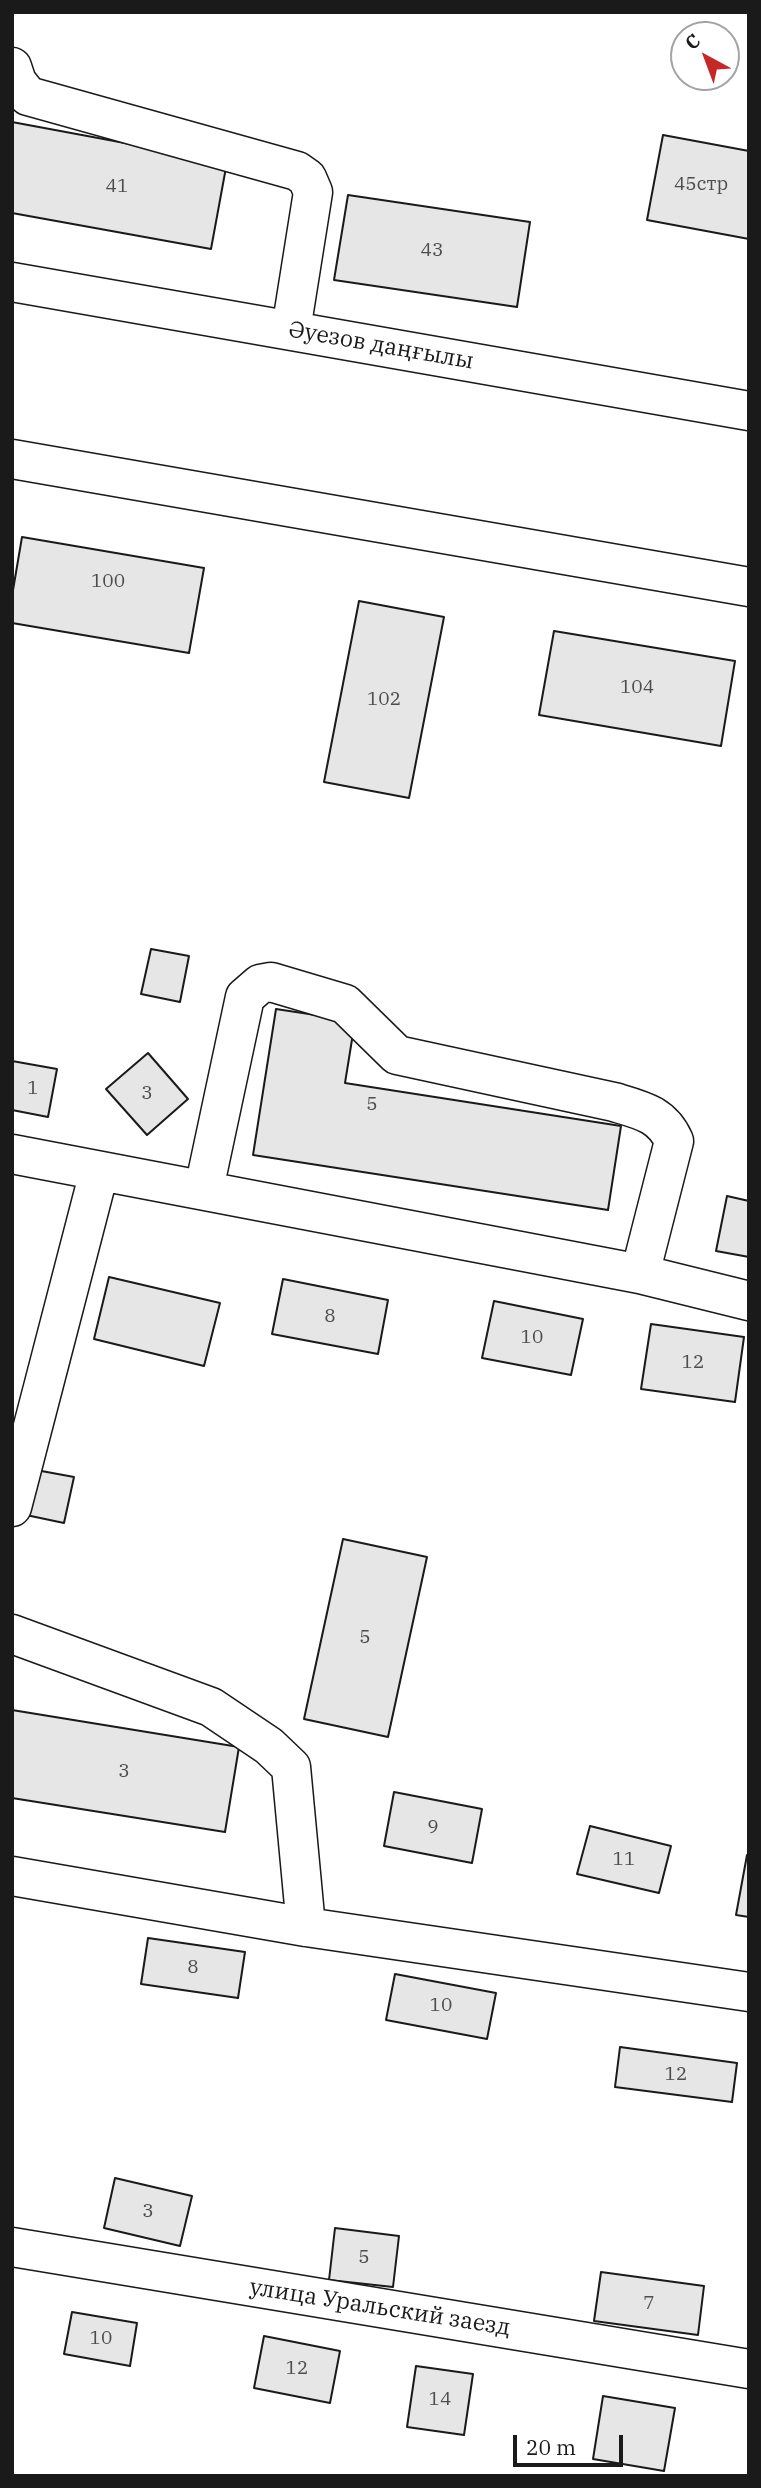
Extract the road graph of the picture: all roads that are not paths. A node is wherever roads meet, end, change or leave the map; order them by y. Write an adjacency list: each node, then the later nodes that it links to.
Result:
1 (12, 67): 3 (street)
2 (12, 282): 3 (street, Әуезов даңғылы)
3 (291, 331): 4 (street, Әуезов даңғылы)
4 (749, 411)
5 (12, 459): 6 (street)
6 (749, 587)
7 (12, 1154): 8 (street)
8 (99, 1172): 9 (street); 12 (street)
9 (204, 1189): 10 (street); 10 (street)
10 (639, 1274): 11 (street)
11 (749, 1301)
12 (12, 1507)
13 (12, 1634): 15 (street)
14 (12, 1876): 15 (street)
15 (306, 1927): 16 (street)
16 (749, 1992)
17 (12, 2247): 18 (street, улица Уральский заезд)
18 (749, 2369)

